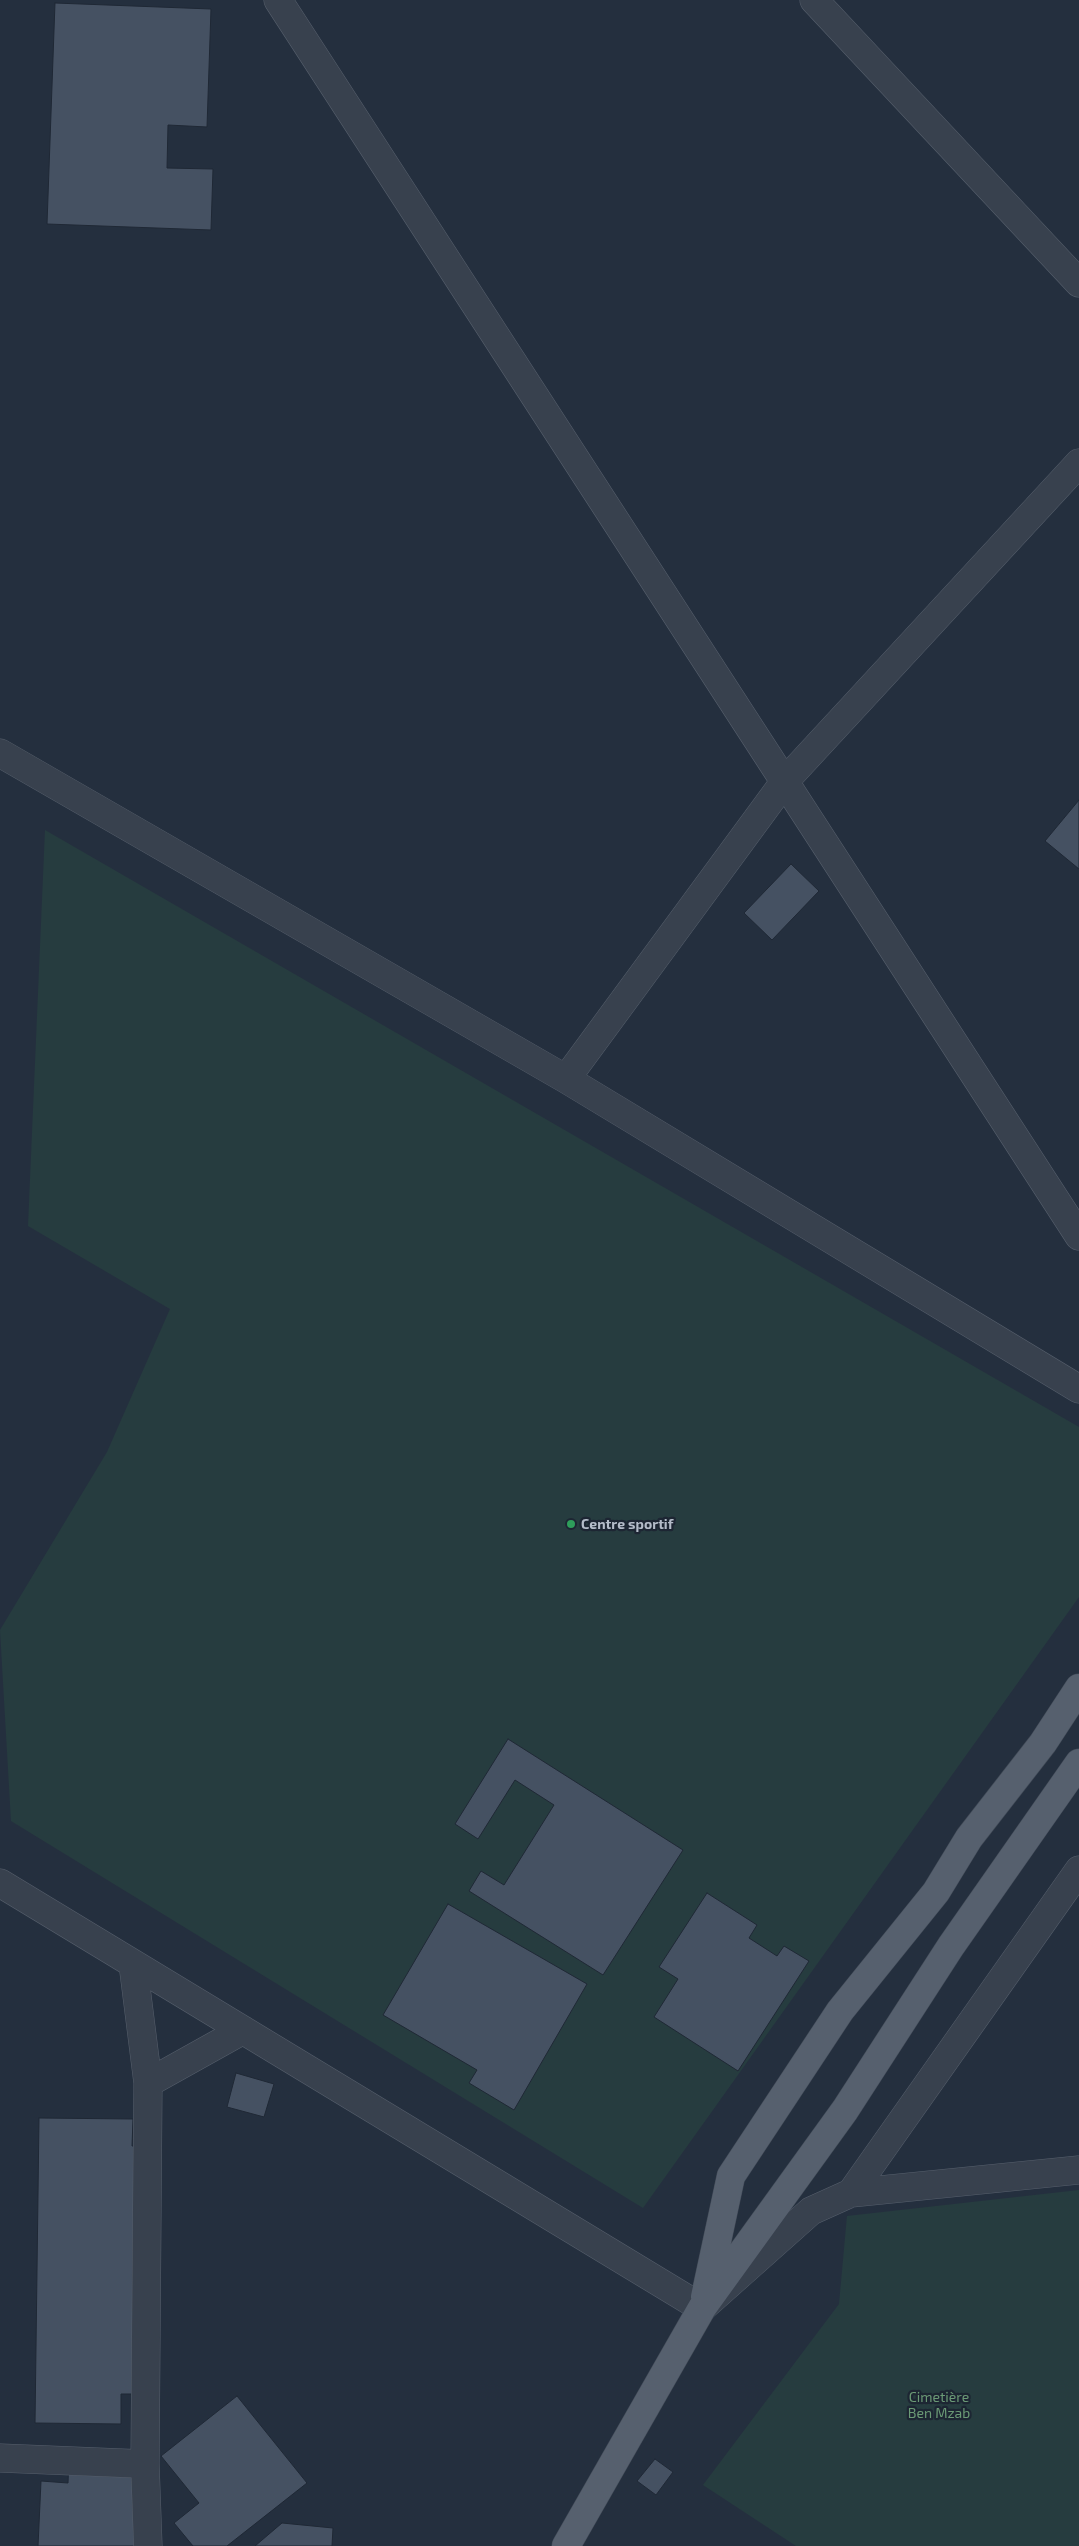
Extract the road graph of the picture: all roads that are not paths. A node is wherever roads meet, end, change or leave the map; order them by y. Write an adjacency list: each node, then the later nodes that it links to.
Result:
1 (278, 0): 6 (street)
2 (814, 0): 3 (street)
3 (1079, 283)
4 (1079, 463): 6 (street)
5 (0, 753): 7 (street)
6 (785, 781): 7 (street); 8 (street)
7 (566, 1079): 9 (street)
8 (1079, 1236)
9 (1079, 1390)
10 (1079, 1688): 19 (main road)
11 (1079, 1764): 19 (main road)
12 (1079, 1870): 18 (street)
13 (0, 1883): 14 (street)
14 (133, 1964): 15 (street); 16 (street)
15 (243, 2030): 16 (street); 19 (street)
16 (148, 2083): 21 (street)
17 (1079, 2170): 18 (street)
18 (851, 2192): 19 (street)
19 (702, 2308): 23 (main road)
20 (0, 2458): 21 (street)
21 (145, 2464): 22 (street)
22 (148, 2546)
23 (566, 2546)

